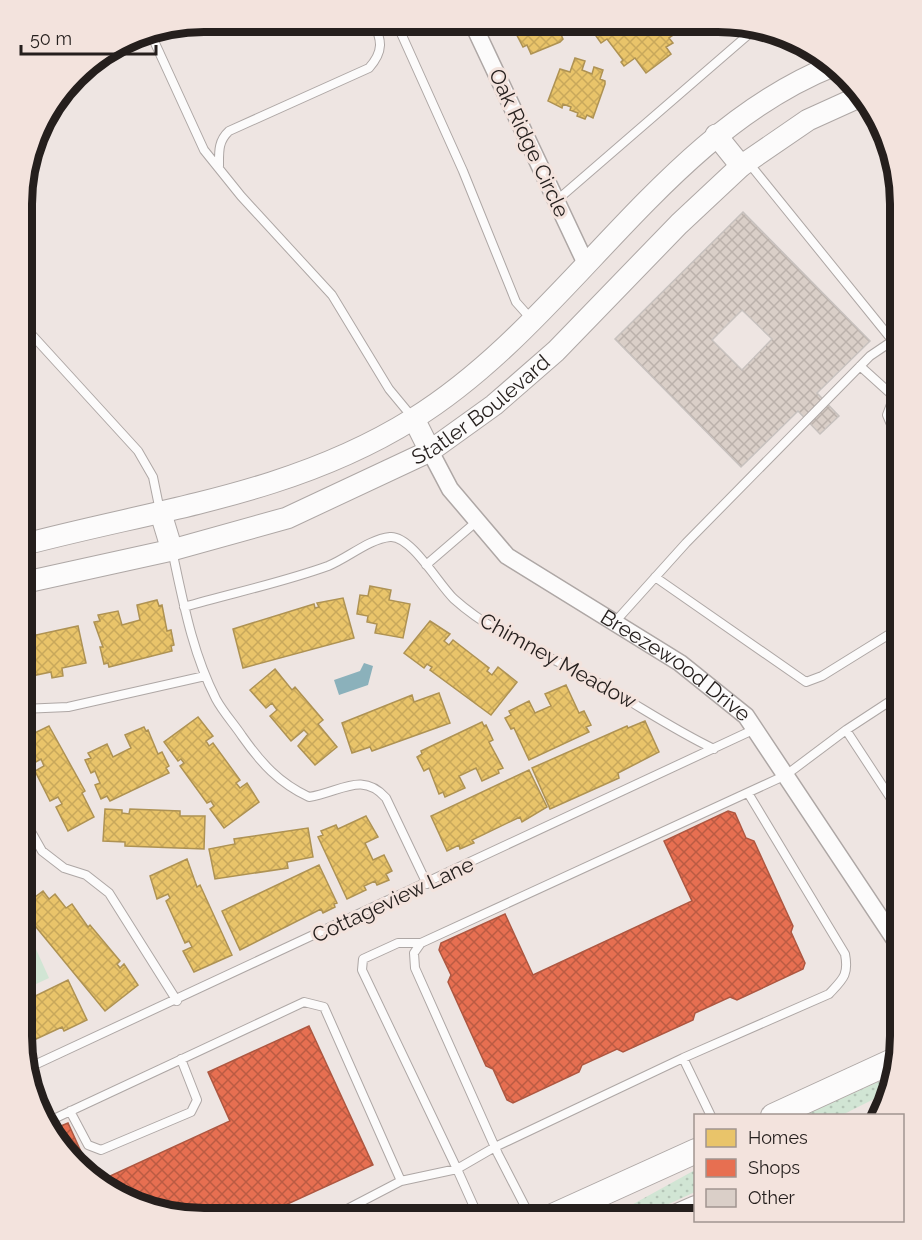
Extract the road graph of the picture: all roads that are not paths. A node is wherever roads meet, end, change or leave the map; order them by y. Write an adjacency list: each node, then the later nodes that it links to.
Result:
1 (378, 32): 10 (lane)
2 (400, 32): 13 (lane)
3 (477, 32): 11 (street, Oak Ridge Circle)
4 (749, 34): 11 (lane)
5 (153, 40): 10 (lane)
6 (823, 67): 8 (street, Statler Boulevard)
7 (855, 99): 9 (street, Statler Boulevard)
8 (716, 135): 9 (street); 12 (street, Statler Boulevard)
9 (744, 164): 15 (lane); 22 (street, Statler Boulevard)
10 (219, 166): 20 (lane)
11 (556, 201): 12 (street, Oak Ridge Circle)
12 (586, 264): 13 (street, Statler Boulevard)
13 (532, 320): 20 (street, Statler Boulevard)
14 (32, 335): 23 (lane)
15 (890, 338)
16 (890, 342): 17 (lane)
17 (860, 366): 18 (lane); 28 (lane)
18 (890, 393)
19 (890, 406): 21 (lane)
20 (414, 419): 22 (street, Breezewood Drive); 23 (street, Statler Boulevard)
21 (890, 424)
22 (430, 451): 24 (street, Breezewood Drive); 26 (street, Statler Boulevard)
23 (161, 514): 25 (street, Statler Boulevard); 26 (street)
24 (476, 522): 27 (lane); 31 (street, Breezewood Drive)
25 (32, 543)
26 (172, 550): 29 (street, Statler Boulevard); 30 (lane)
27 (426, 565): 30 (lane, Chimney Meadow); 38 (lane, Chimney Meadow)
28 (655, 577): 31 (lane); 32 (lane)
29 (32, 581)
30 (184, 607): 33 (lane)
31 (614, 623): 36 (street, Breezewood Drive)
32 (890, 634)
33 (205, 676): 35 (lane); 43 (lane)
34 (890, 701): 37 (lane)
35 (32, 709)
36 (756, 729): 38 (lane, Cottageview Lane); 39 (street, Breezewood Drive)
37 (846, 730): 39 (lane); 41 (lane)
38 (714, 749): 43 (lane, Cottageview Lane)
39 (786, 775): 40 (lane); 44 (street, Breezewood Drive)
40 (748, 793): 45 (lane); 47 (lane)
41 (890, 797)
42 (32, 833): 46 (lane)
43 (427, 884): 46 (lane, Cottageview Lane)
44 (890, 932)
45 (421, 943): 55 (lane); 57 (lane)
46 (177, 1001): 50 (lane, Cottageview Lane)
47 (683, 1058): 52 (lane); 55 (lane)
48 (181, 1059): 51 (lane); 51 (lane); 58 (lane)
49 (888, 1063): 53 (main road)
50 (34, 1065)
51 (70, 1111): 54 (lane)
52 (710, 1114)
53 (777, 1114)
54 (53, 1119)
55 (495, 1146): 57 (lane); 61 (lane)
56 (694, 1152): 62 (main road)
57 (457, 1169): 58 (lane); 60 (lane)
58 (401, 1182): 59 (lane)
59 (350, 1208)
60 (475, 1208)
61 (526, 1208)
62 (568, 1208)

